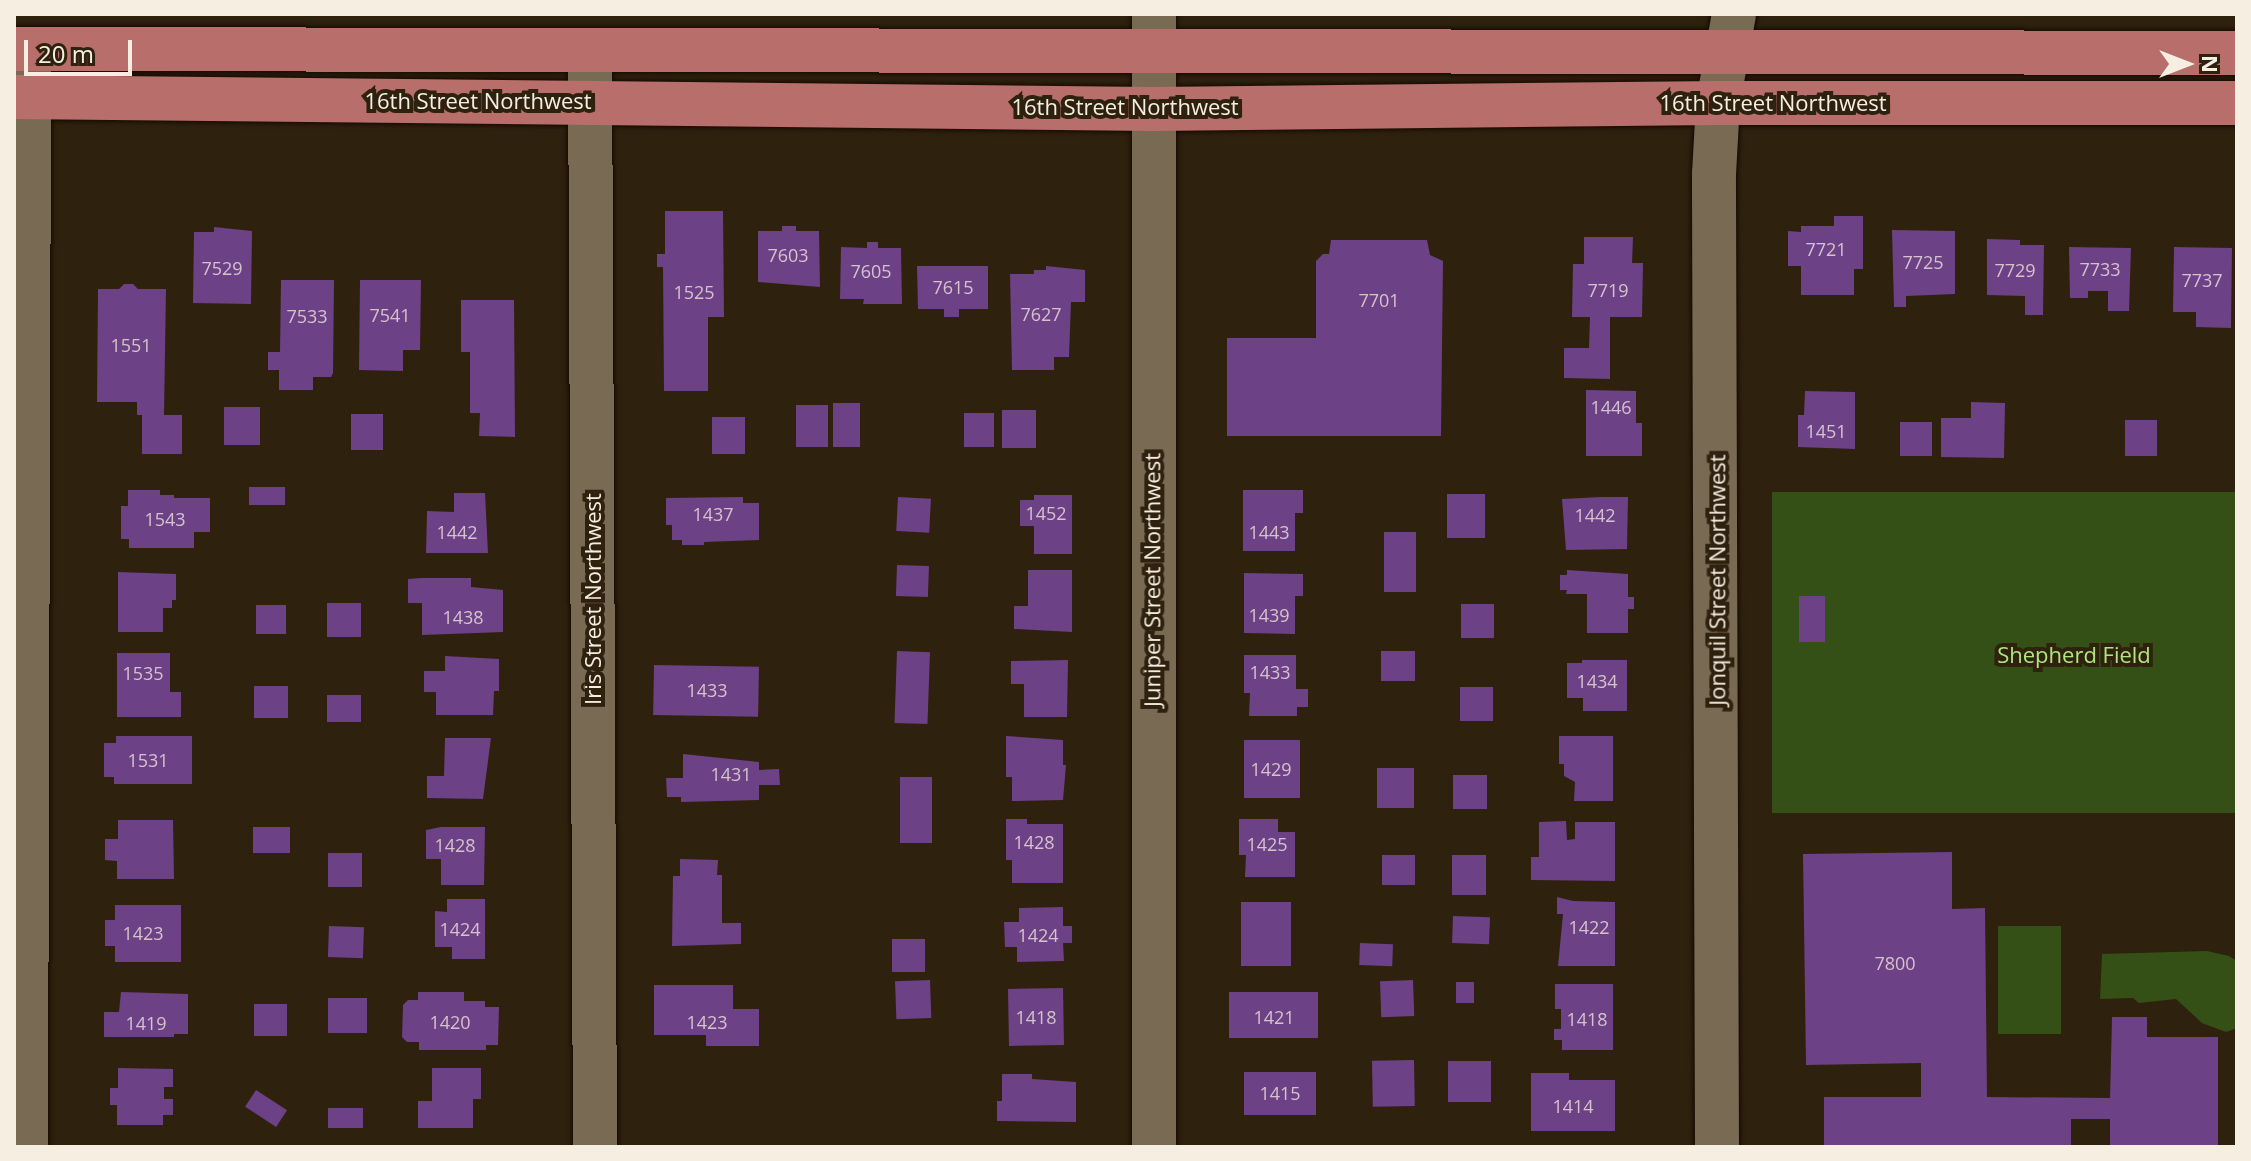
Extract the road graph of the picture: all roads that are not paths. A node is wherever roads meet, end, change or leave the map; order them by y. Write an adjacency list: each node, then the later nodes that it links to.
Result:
1 (1154, 33): 2 (main road); 4 (main road); 10 (street, Juniper Street Northwest)
2 (1731, 34): 5 (main road); 8 (street, Jonquil Street Northwest)
3 (22, 49): 4 (main road); 6 (street)
4 (590, 52): 7 (street, Iris Street Northwest)
5 (2237, 53)
6 (22, 97): 7 (main road, 16th Street Northwest); 11 (street)
7 (591, 102): 10 (main road, 16th Street Northwest); 12 (street, Iris Street Northwest)
8 (1718, 103): 9 (main road, 16th Street Northwest); 10 (main road, 16th Street Northwest); 14 (street, Jonquil Street Northwest)
9 (2237, 103)
10 (1153, 109): 13 (street, Juniper Street Northwest)
11 (26, 1147)
12 (595, 1147)
13 (1154, 1147)
14 (1717, 1147)

